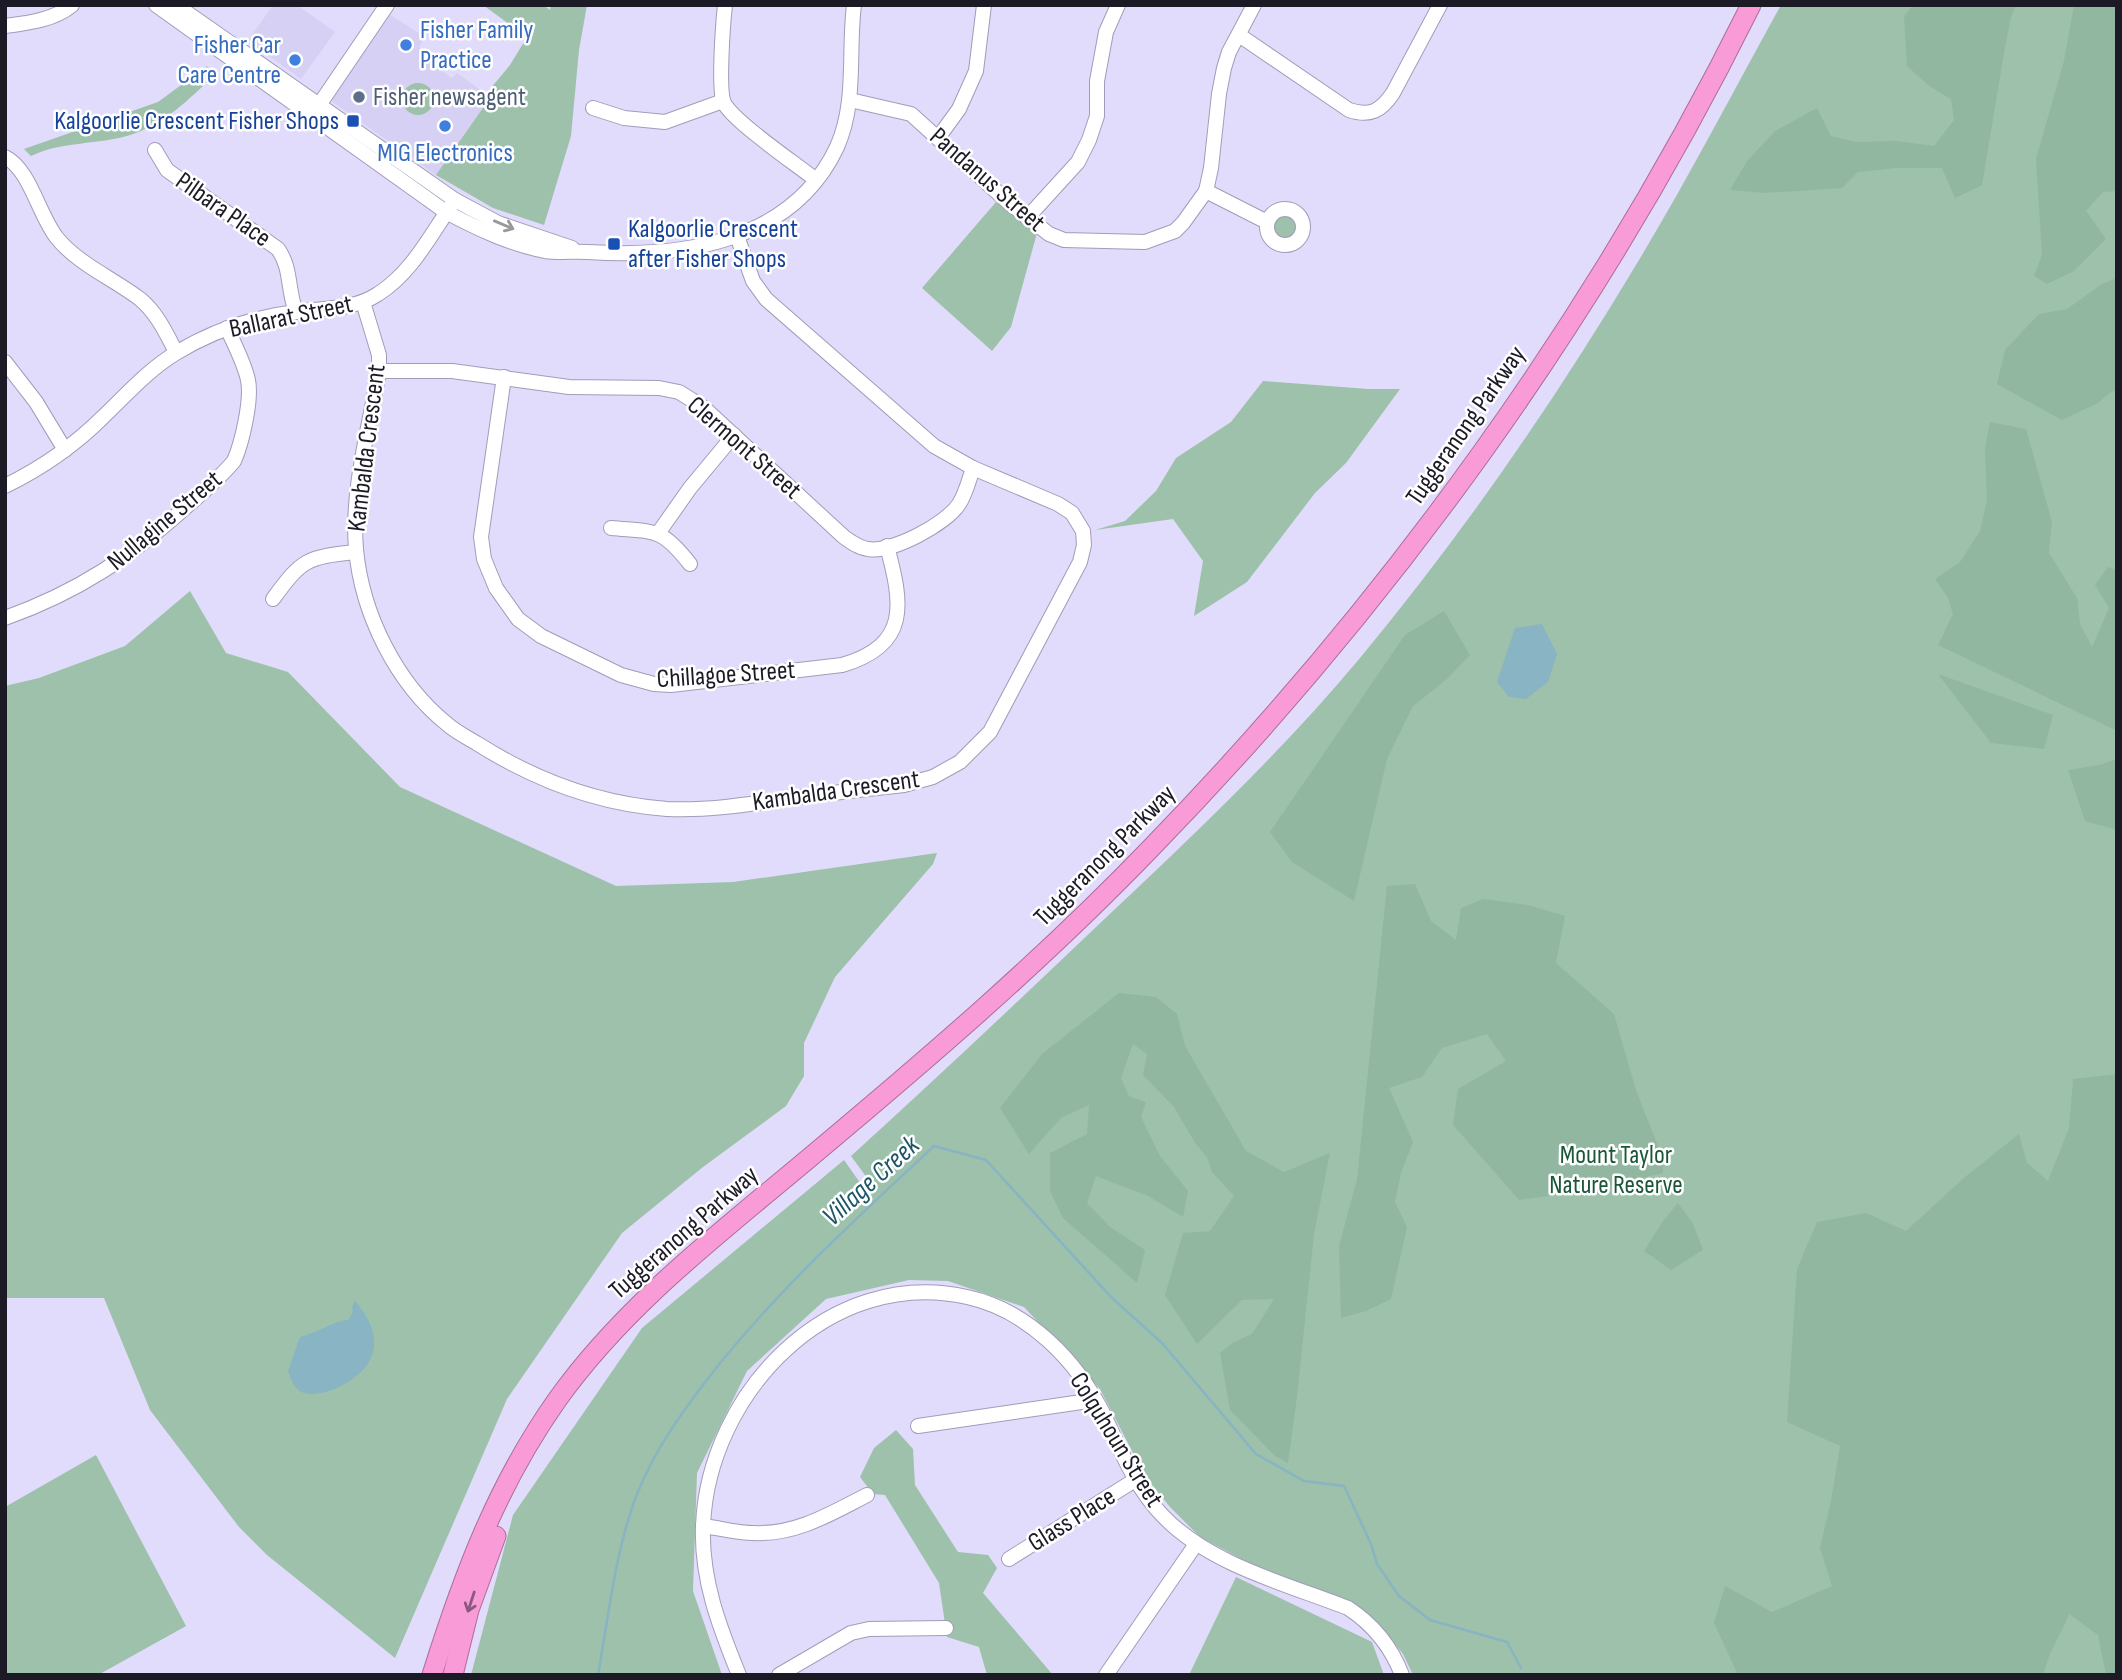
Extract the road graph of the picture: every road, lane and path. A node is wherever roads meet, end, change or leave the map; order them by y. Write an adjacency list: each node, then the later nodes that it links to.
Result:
1 (72, 5): 13 (street)
2 (156, 5): 12 (street)
3 (387, 5): 18 (street)
4 (724, 5): 16 (street)
5 (854, 5): 15 (street)
6 (984, 5): 19 (street)
7 (1118, 5): 26 (street)
8 (1254, 5): 14 (street, Pandanus Street)
9 (1440, 5): 14 (street)
10 (1751, 5): 56 (highway, Tuggeranong Parkway)
11 (1765, 5): 57 (highway, Tuggeranong Parkway, one-way to 57)
12 (179, 9): 18 (street)
13 (5, 26)
14 (1239, 35): 23 (street, Pandanus Street)
15 (850, 100): 19 (street, Pandanus Street); 22 (street)
16 (723, 101): 17 (street); 22 (street)
17 (593, 108)
18 (315, 111): 24 (street); 25 (street)
19 (938, 138): 26 (street, Pandanus Street)
20 (155, 150): 31 (street, Pilbara Place)
21 (5, 157): 33 (street)
22 (816, 180): 28 (street)
23 (1206, 191): 26 (street, Pandanus Street); 27 (street)
24 (455, 200): 25 (street, Ballarat Street); 29 (street, one-way to 29)
25 (446, 212): 29 (street); 30 (street, Ballarat Street)
26 (1027, 218)
27 (1267, 222)
28 (737, 236): 29 (street); 39 (street, Kambalda Crescent)
29 (583, 252)
30 (363, 302): 31 (street, Ballarat Street); 35 (street, Kambalda Crescent)
31 (296, 312): 32 (street, Ballarat Street)
32 (227, 328): 33 (street, Ballarat Street); 47 (street, Nullagine Street)
33 (177, 352): 38 (street, Ballarat Street)
34 (5, 362): 38 (street)
35 (379, 371): 36 (street, Clermont Street); 44 (street, Kambalda Crescent)
36 (504, 377): 37 (street, Clermont Street); 43 (street, Chillagoe Street)
37 (734, 435): 42 (street); 43 (street, Clermont Street)
38 (65, 450): 40 (street, Ballarat Street)
39 (974, 468): 43 (street, Clermont Street); 44 (street, Kambalda Crescent)
40 (5, 486)
41 (611, 528): 42 (street)
42 (659, 532): 45 (street)
43 (887, 546)
44 (356, 552): 46 (street)
45 (690, 565)
46 (273, 599)
47 (5, 618)
48 (1095, 1400): 49 (street); 50 (street, Colquhoun Street); 52 (street, Colquhoun Street)
49 (918, 1426)
50 (1135, 1480): 53 (street, Colquhoun Street); 54 (street, Glass Place)
51 (867, 1495): 52 (street)
52 (704, 1526): 58 (street, Colquhoun Street)
53 (1196, 1544): 60 (street); 61 (street, Colquhoun Street)
54 (1009, 1559)
55 (946, 1628): 59 (street)
56 (432, 1675)
57 (453, 1675)
58 (739, 1675)
59 (779, 1675)
60 (1106, 1675)
61 (1402, 1675)

